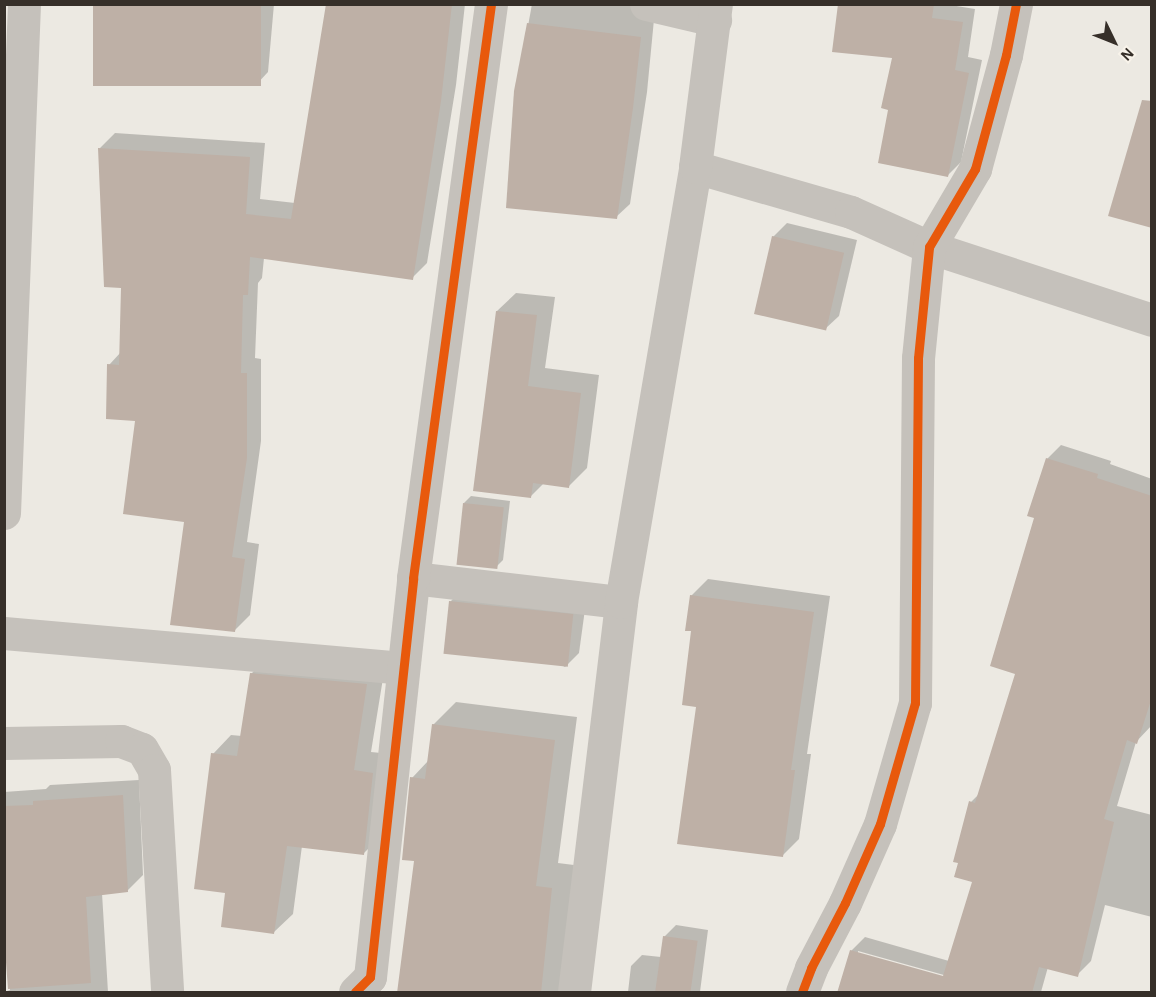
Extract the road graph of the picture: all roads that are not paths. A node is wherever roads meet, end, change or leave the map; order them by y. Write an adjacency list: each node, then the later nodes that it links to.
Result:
1 (24, 4): 7 (street)
2 (491, 4): 11 (street)
3 (646, 4): 5 (street)
4 (1016, 4): 8 (street)
5 (716, 12): 6 (street)
6 (695, 167): 8 (street); 12 (street)
7 (9, 212): 10 (street)
8 (928, 248): 9 (street); 19 (street)
9 (1152, 320)
10 (4, 513)
11 (413, 578): 12 (street); 14 (street)
12 (621, 602): 18 (street)
13 (4, 633): 14 (street)
14 (402, 668): 17 (street)
15 (4, 743): 16 (street)
16 (167, 993)
17 (355, 993)
18 (574, 993)
19 (802, 993)

